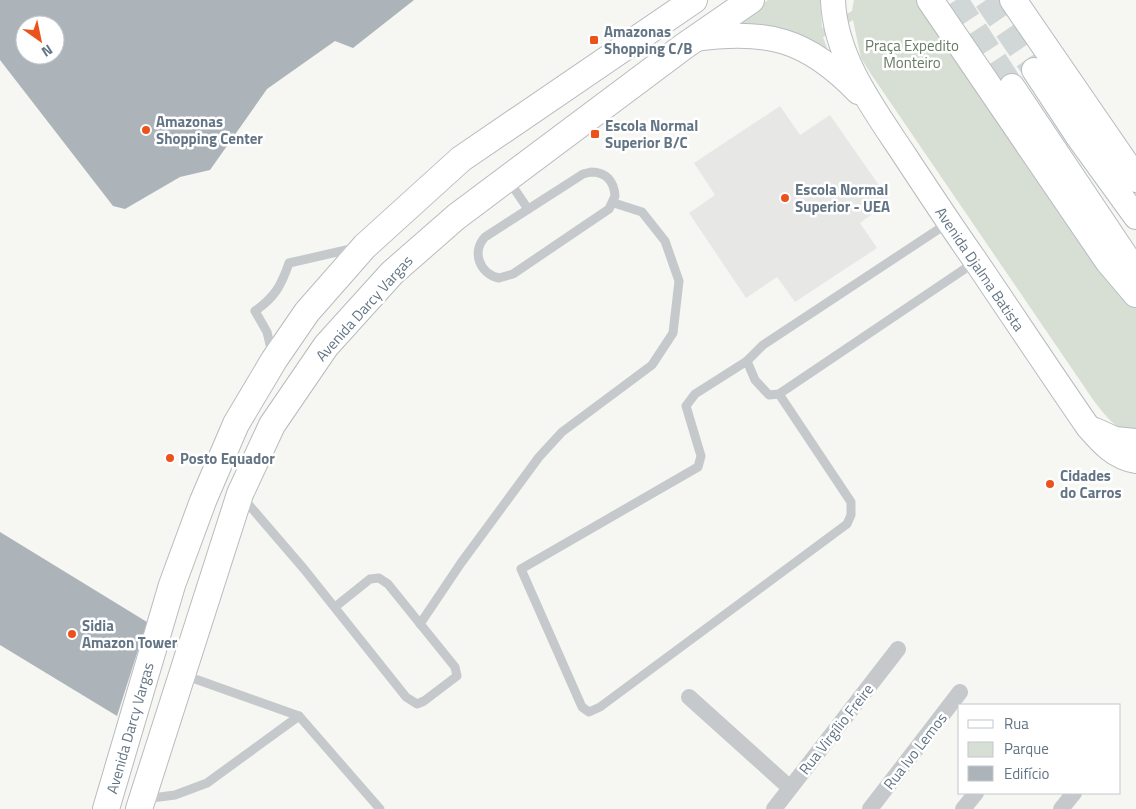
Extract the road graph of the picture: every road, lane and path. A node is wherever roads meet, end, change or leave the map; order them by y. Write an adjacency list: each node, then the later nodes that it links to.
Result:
1 (694, 0): 16 (main road, Avenida Darcy Vargas)
2 (751, 0): 6 (main road, Avenida Darcy Vargas)
3 (833, 0): 9 (main road, Avenida Djalma Batista)
4 (930, 0): 19 (main road)
5 (1013, 0): 11 (main road)
6 (695, 39): 9 (main road, Avenida Djalma Batista); 10 (main road, Avenida Darcy Vargas)
7 (1034, 70): 14 (main road)
8 (1012, 86): 18 (main road)
9 (875, 110): 15 (main road, Avenida Djalma Batista)
10 (507, 179): 13 (lane); 26 (main road, Avenida Darcy Vargas)
11 (1136, 180)
12 (614, 203): 13 (lane); 13 (lane); 28 (lane)
13 (528, 209)
14 (1136, 217)
15 (949, 223): 17 (main road, Avenida Djalma Batista); 21 (lane)
16 (365, 246): 20 (main road, Avenida Darcy Vargas); 20 (lane)
17 (976, 262): 22 (lane); 23 (main road, Avenida Djalma Batista)
18 (1136, 271)
19 (1136, 294)
20 (274, 360): 38 (main road, Avenida Darcy Vargas)
21 (747, 361): 22 (lane); 22 (lane)
22 (779, 394)
23 (1088, 427): 24 (main road); 25 (main road, Avenida Djalma Batista)
24 (1136, 441)
25 (1136, 461)
26 (240, 494): 27 (lane); 30 (main road, Avenida Darcy Vargas)
27 (335, 607): 28 (lane); 28 (lane)
28 (420, 624)
29 (898, 648): 34 (street, Rua Virgílio Freire)
30 (182, 674): 33 (lane); 37 (main road, Avenida Darcy Vargas)
31 (960, 692): 41 (street, Rua Ivo Lemos)
32 (689, 697): 34 (street)
33 (299, 716): 37 (lane); 39 (lane)
34 (790, 788): 40 (street, Rua Virgílio Freire)
35 (975, 794): 42 (street)
36 (1073, 794): 43 (street)
37 (140, 804)
38 (106, 809)
39 (380, 809)
40 (774, 809)
41 (870, 809)
42 (964, 809)
43 (1061, 809)

